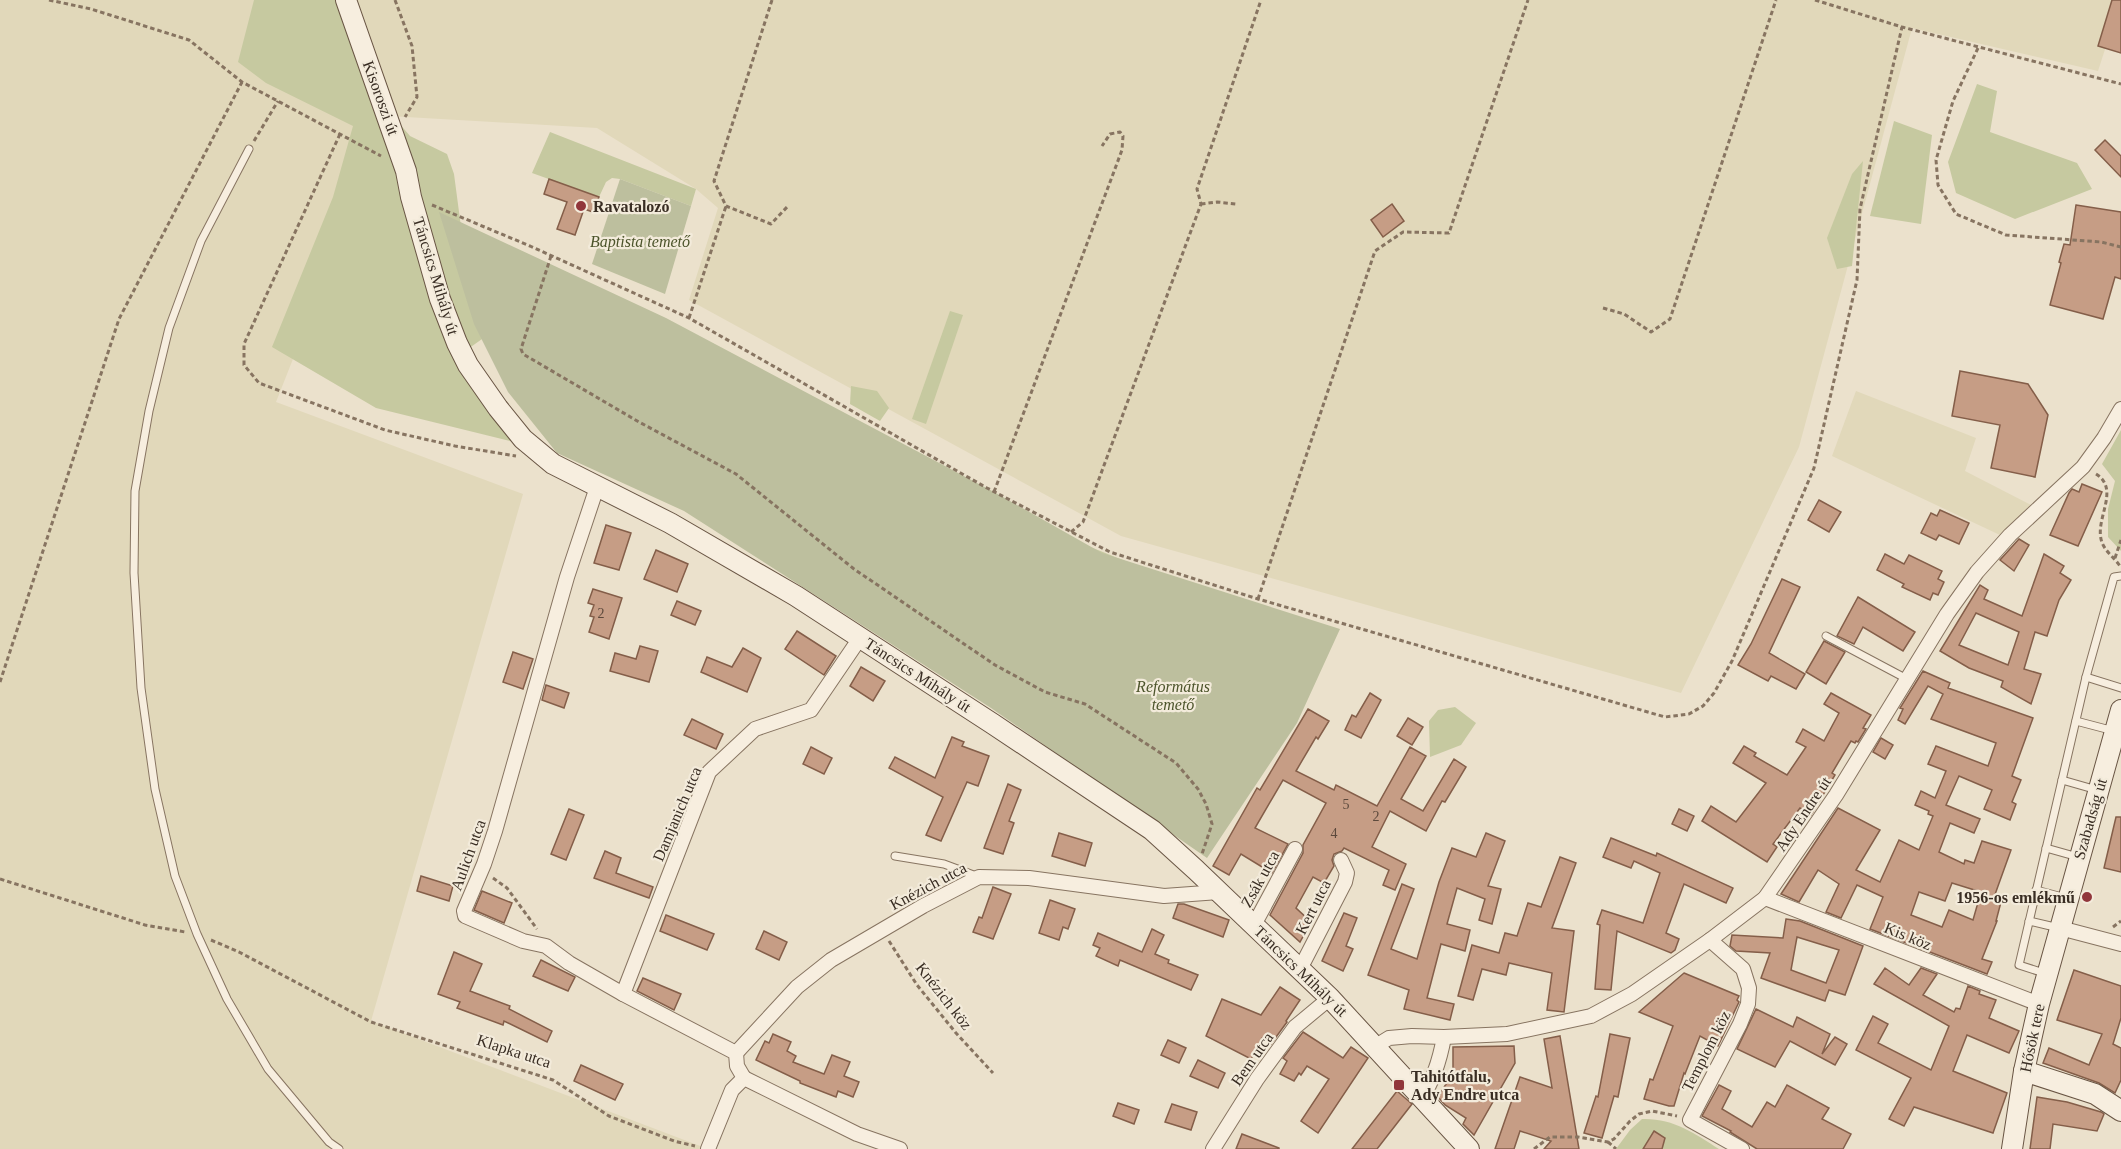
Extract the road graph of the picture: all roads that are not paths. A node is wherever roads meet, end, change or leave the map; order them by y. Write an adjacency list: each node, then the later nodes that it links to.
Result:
1 (346, 0): 3 (main road, Kisoroszi út)
2 (249, 149): 44 (lane)
3 (411, 197): 5 (main road, Táncsics Mihály út)
4 (2121, 409): 10 (street, Ady Endre út)
5 (597, 486): 8 (main road, Táncsics Mihály út); 34 (street, Aulich utca)
6 (2121, 576): 9 (lane)
7 (1826, 636): 10 (lane)
8 (860, 638): 24 (main road, Táncsics Mihály út); 34 (street, Damjanich utca)
9 (2086, 677): 11 (lane); 13 (lane)
10 (1906, 680): 25 (street, Ady Endre út)
11 (2121, 688)
12 (2121, 710): 14 (main road, Szabadság út)
13 (2076, 721): 14 (lane); 15 (lane)
14 (2115, 732): 16 (main road, Szabadság út)
15 (2062, 780): 16 (lane); 17 (lane)
16 (2099, 790): 20 (main road, Szabadság út)
17 (2046, 848): 20 (lane); 23 (lane)
18 (1295, 849): 28 (street, Zsák utca)
19 (895, 856): 22 (lane)
20 (2079, 857): 26 (main road, Szabadság út)
21 (1341, 861): 32 (street, Kert utca)
22 (979, 877): 24 (street, Knézich utca); 39 (street, Knézich utca)
23 (2036, 890): 26 (lane); 27 (lane)
24 (1219, 892): 28 (main road, Táncsics Mihály út)
25 (1765, 898): 30 (street, Ady Endre út); 36 (street, Kis köz)
26 (2068, 899): 29 (main road, Szabadság út)
27 (2029, 921): 29 (lane); 33 (lane)
28 (1254, 925): 32 (main road, Táncsics Mihály út)
29 (2060, 928): 31 (street); 33 (main road, Hősök tere)
30 (1710, 940): 37 (street, Ady Endre út); 49 (street, Templom köz)
31 (2121, 944)
32 (1300, 969): 35 (main road, Táncsics Mihály út)
33 (2047, 974): 36 (main road, Hősök tere)
34 (623, 994): 39 (street, Aulich utca)
35 (1330, 998): 38 (main road, Táncsics Mihály út); 47 (street, Bem utca)
36 (2039, 1004): 40 (main road, Hősök tere)
37 (1444, 1037): 38 (street, Ady Endre út); 42 (street)
38 (1376, 1046): 42 (main road, Táncsics Mihály út)
39 (736, 1053): 41 (street)
40 (2024, 1071): 43 (main road); 50 (main road, Hősök tere)
41 (744, 1078): 45 (street); 46 (street)
42 (1421, 1099): 48 (main road, Táncsics Mihály út)
43 (2121, 1110)
44 (339, 1149)
45 (708, 1149)
46 (900, 1149)
47 (1213, 1149)
48 (1469, 1149)
49 (1742, 1149)
50 (2012, 1149)

